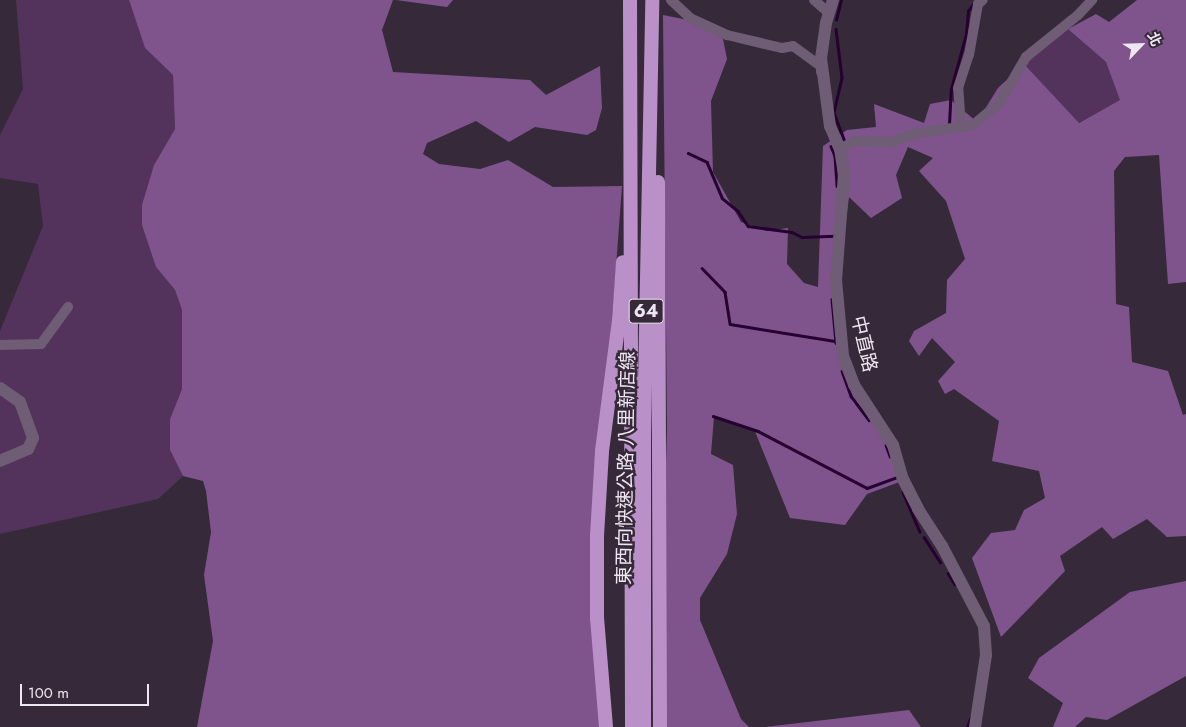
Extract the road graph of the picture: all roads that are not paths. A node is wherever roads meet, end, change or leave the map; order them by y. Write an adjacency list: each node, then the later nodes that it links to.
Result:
1 (630, 0): 13 (highway, 東西向快速公路 八里新店線 / 64)
2 (652, 0): 10 (highway, 東西向快速公路 八里新店線 / 64)
3 (671, 0): 9 (street)
4 (814, 0): 8 (street)
5 (833, 0): 8 (street, 中直路)
6 (983, 0): 11 (street)
7 (1092, 0): 11 (street)
8 (829, 13): 9 (street, 中直路)
9 (822, 81): 12 (street, 中直路)
10 (650, 127): 18 (highway, 東西向快速公路 八里新店線 / 64); 22 (highway)
11 (961, 127): 12 (street)
12 (840, 149): 23 (street, 中直路)
13 (630, 154): 18 (highway, 東西向快速公路 八里新店線 / 64); 19 (highway)
14 (68, 307): 15 (street)
15 (0, 346)
16 (0, 388): 17 (street)
17 (0, 461)
18 (637, 570): 20 (highway, 東西向快速公路 八里新店線 / 64); 21 (highway, 東西向快速公路 八里新店線 / 64)
19 (606, 727)
20 (632, 727)
21 (644, 727)
22 (660, 727)
23 (975, 727)

